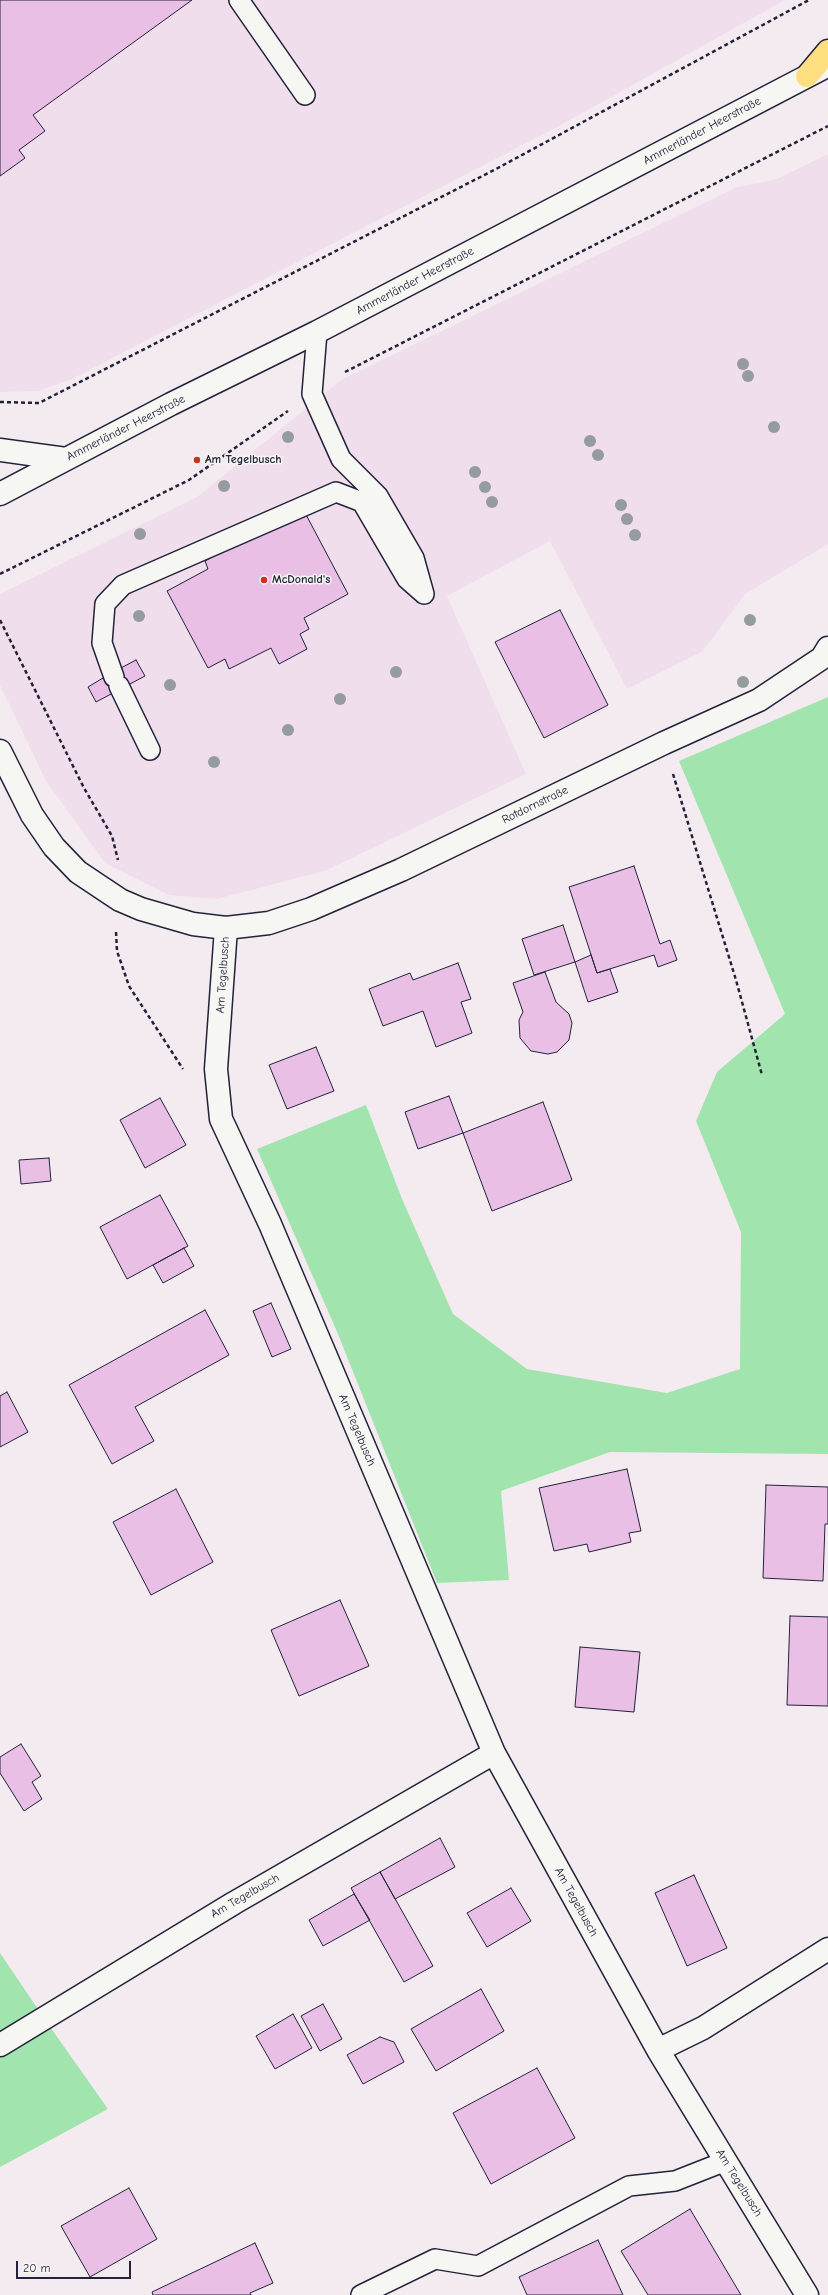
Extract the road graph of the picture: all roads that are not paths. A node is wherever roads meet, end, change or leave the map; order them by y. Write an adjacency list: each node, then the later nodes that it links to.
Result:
1 (239, 0): 5 (lane)
2 (828, 51): 4 (highway)
3 (828, 66): 4 (street, Ammerländer Heerstraße)
4 (807, 76): 6 (street, Ammerländer Heerstraße)
5 (305, 94)
6 (316, 332): 8 (street, Ammerländer Heerstraße); 11 (lane)
7 (0, 450): 8 (street)
8 (66, 459): 9 (street, Ammerländer Heerstraße)
9 (0, 494)
10 (828, 648): 13 (street, Rotdornstraße)
11 (150, 750)
12 (0, 751): 13 (street, Am Tegelbusch)
13 (226, 928): 14 (street, Am Tegelbusch)
14 (494, 1753): 16 (street, Am Tegelbusch); 17 (street, Am Tegelbusch)
15 (828, 1949): 17 (street)
16 (0, 2045)
17 (658, 2050): 18 (street, Am Tegelbusch)
18 (726, 2161): 19 (lane); 20 (street, Am Tegelbusch)
19 (361, 2295)
20 (807, 2295)

